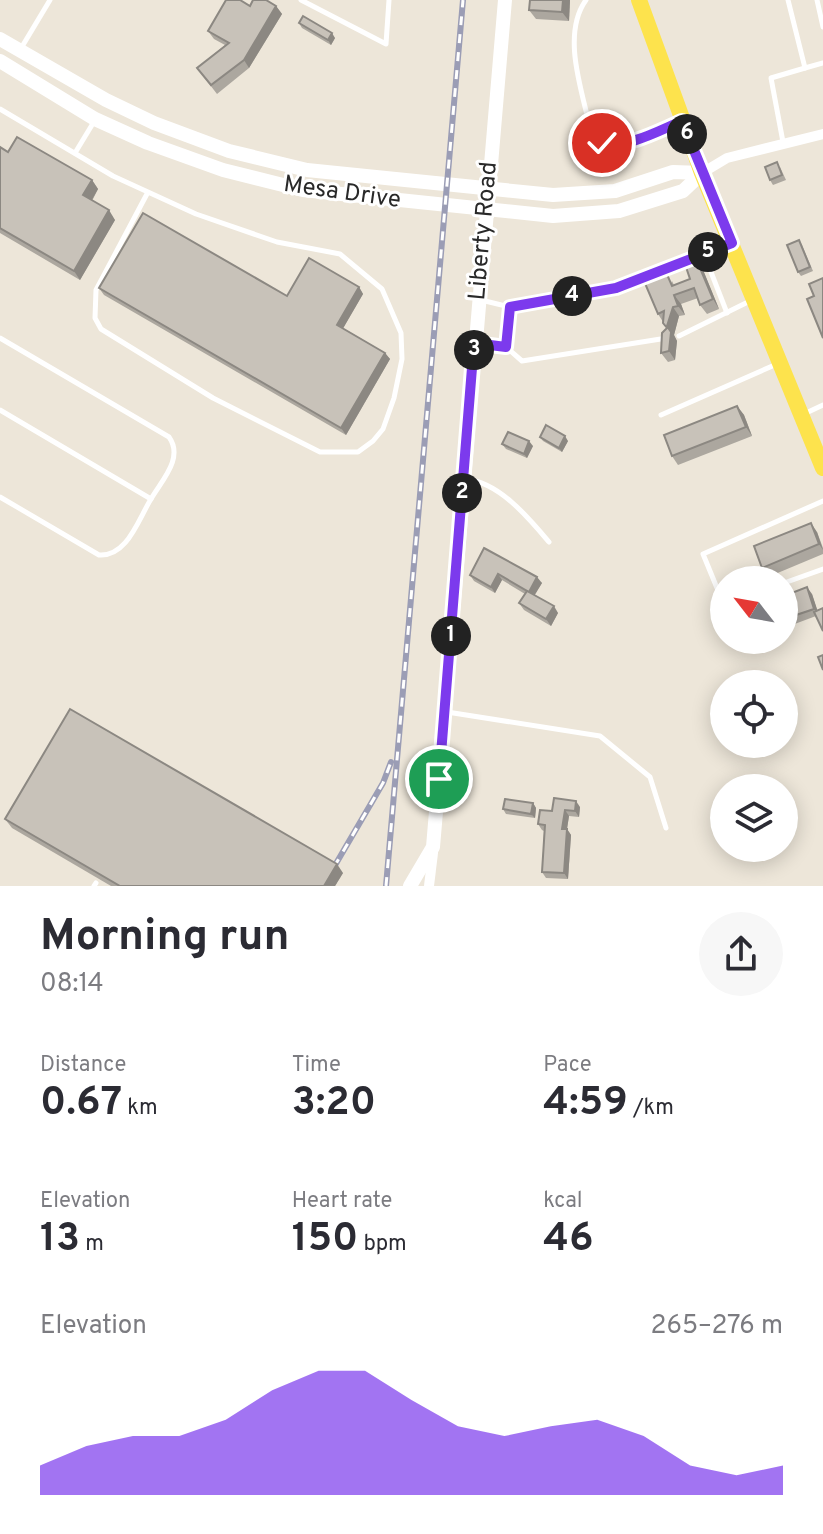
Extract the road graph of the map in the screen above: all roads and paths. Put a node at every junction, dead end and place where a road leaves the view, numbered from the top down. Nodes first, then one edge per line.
1 (50, 0) edge
2 (301, 0) edge
3 (389, 0) edge
4 (505, 0) edge
5 (586, 0) edge
6 (639, 0) edge
7 (788, 0) edge
8 (817, 0) edge
9 (823, 27) edge
10 (0, 39) edge
11 (20, 51) junction
12 (823, 63) edge
13 (6, 64) edge
14 (805, 68) junction
15 (106, 100) junction
16 (0, 109) edge
17 (95, 119) junction
18 (682, 121) junction
19 (823, 134) edge
20 (783, 142) junction
21 (75, 153) junction
22 (702, 173) junction
23 (148, 192) junction
24 (732, 243) junction
25 (704, 254) junction
26 (755, 299) junction
27 (478, 300) junction
28 (510, 307) junction
29 (727, 313) junction
30 (679, 336) dead end
31 (668, 337) edge
32 (0, 338) edge
33 (474, 343) junction
34 (506, 347) junction
35 (780, 363) junction
36 (823, 405) edge
37 (0, 410) edge
38 (661, 415) dead end
39 (801, 415) junction
40 (823, 468) edge
41 (464, 479) junction
42 (0, 497) edge
43 (151, 499) junction
44 (823, 501) edge
45 (549, 542) dead end
46 (823, 569) edge
47 (710, 571) edge
48 (798, 578) edge
49 (446, 712) junction
50 (666, 828) dead end
51 (433, 847) junction
52 (410, 886) edge
53 (429, 886) edge

1 - 11 lane
2 - 3 lane
4 - 27 main road, Liberty Road
5 - 18 lane
6 - 18 main road
7 - 14 lane
8 - 9 lane
10 - 11 main road, Mesa Drive
11 - 13 main road
11 - 15 main road, Mesa Drive
12 - 14 lane
13 - 17 main road, Mesa Drive
14 - 20 lane
15 - 17 main road
15 - 22 main road, Mesa Drive
16 - 21 lane
17 - 21 lane
17 - 22 main road, Mesa Drive
18 - 22 main road
19 - 20 street, Mesa Drive
20 - 22 street, Mesa Drive
21 - 23 lane
22 - 24 main road
23 - 23 lane
24 - 25 lane
24 - 26 main road
25 - 28 lane
25 - 29 lane
26 - 29 lane
26 - 35 main road
27 - 28 lane
27 - 33 main road, Liberty Road
28 - 34 lane
29 - 30 lane
31 - 34 lane
32 - 43 lane
33 - 34 lane
33 - 41 main road, Liberty Road
35 - 38 lane
35 - 39 main road
36 - 39 lane
37 - 43 lane
39 - 40 main road
41 - 45 lane
41 - 49 main road, Liberty Road
42 - 43 lane
44 - 47 lane
46 - 48 lane
49 - 50 lane
49 - 51 main road, Liberty Road
51 - 52 main road, Liberty Road
51 - 53 street

